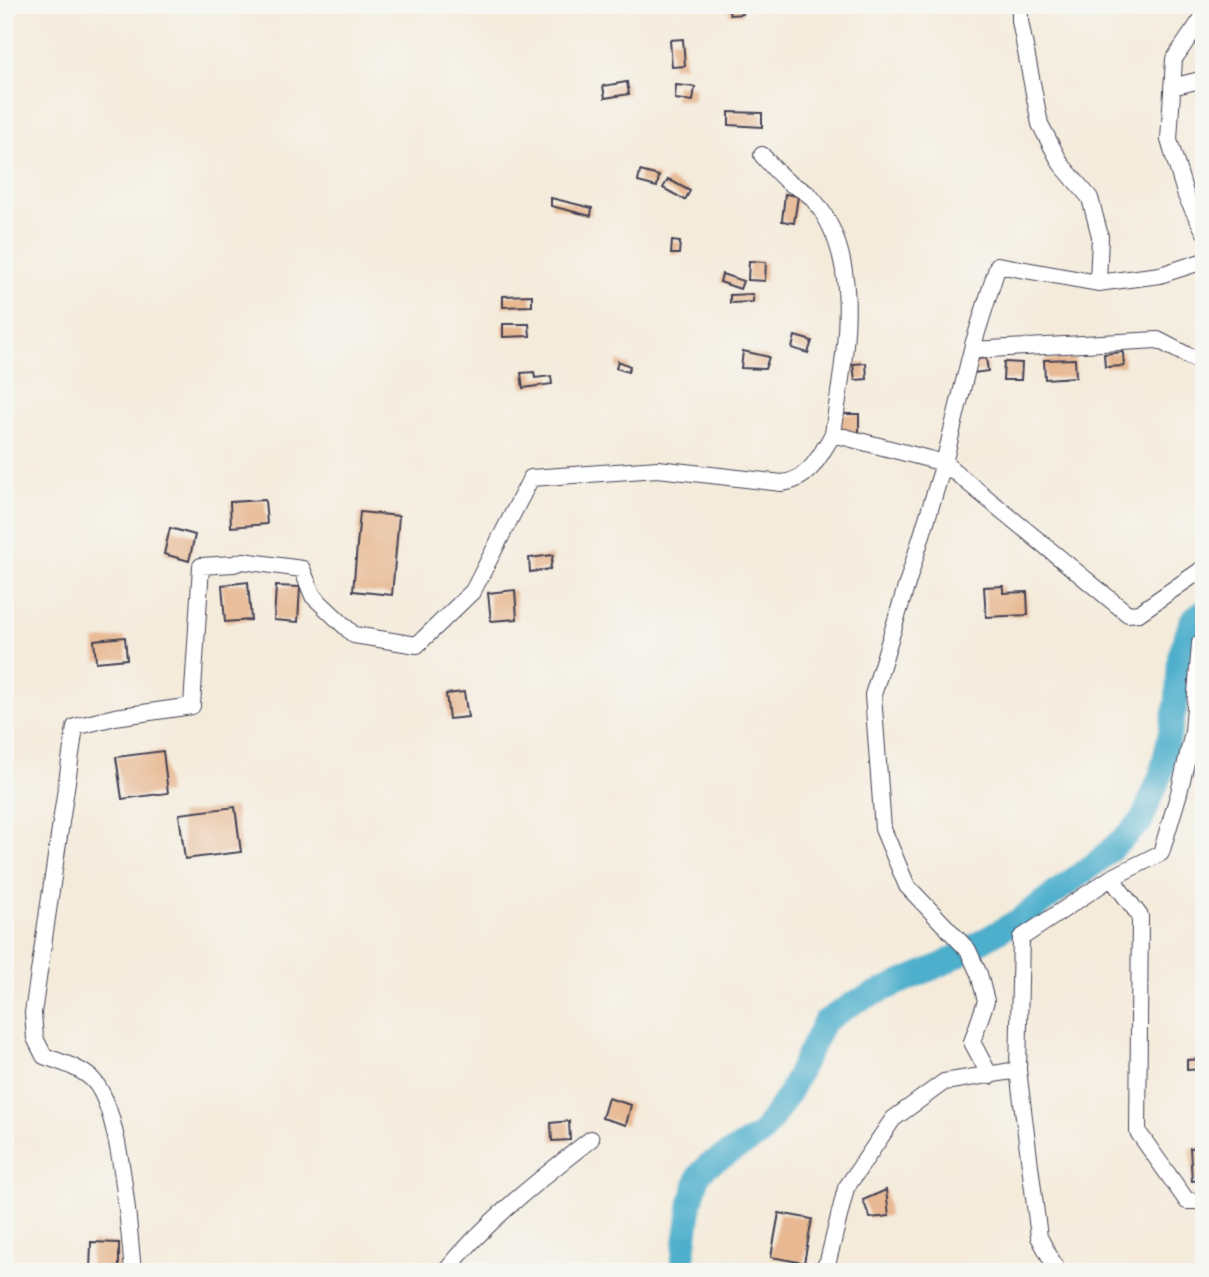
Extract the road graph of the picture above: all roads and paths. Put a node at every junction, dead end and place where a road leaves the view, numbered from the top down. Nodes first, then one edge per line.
1 (1020, 5) edge
2 (1204, 11) edge
3 (1204, 79) edge
4 (1172, 87) junction
5 (762, 155) dead end
6 (1204, 231) edge
7 (1204, 261) edge
8 (1098, 283) junction
9 (972, 350) junction
10 (1204, 363) edge
11 (833, 434) junction
12 (944, 463) junction
13 (1204, 568) edge
14 (1204, 640) edge
15 (1111, 878) junction
16 (1018, 1070) junction
17 (990, 1076) junction
18 (591, 1139) dead end
19 (1204, 1201) edge
20 (133, 1272) edge
21 (445, 1272) edge
22 (821, 1272) edge
23 (1058, 1272) edge

1 - 8 street
2 - 4 street
3 - 4 street
4 - 6 street
5 - 11 street
7 - 8 street
8 - 9 street
9 - 10 street
9 - 12 street
11 - 12 street
11 - 20 street
12 - 13 street
12 - 17 street
14 - 15 street
15 - 16 street
15 - 19 street
16 - 17 street
16 - 23 street
17 - 22 street
18 - 21 street

